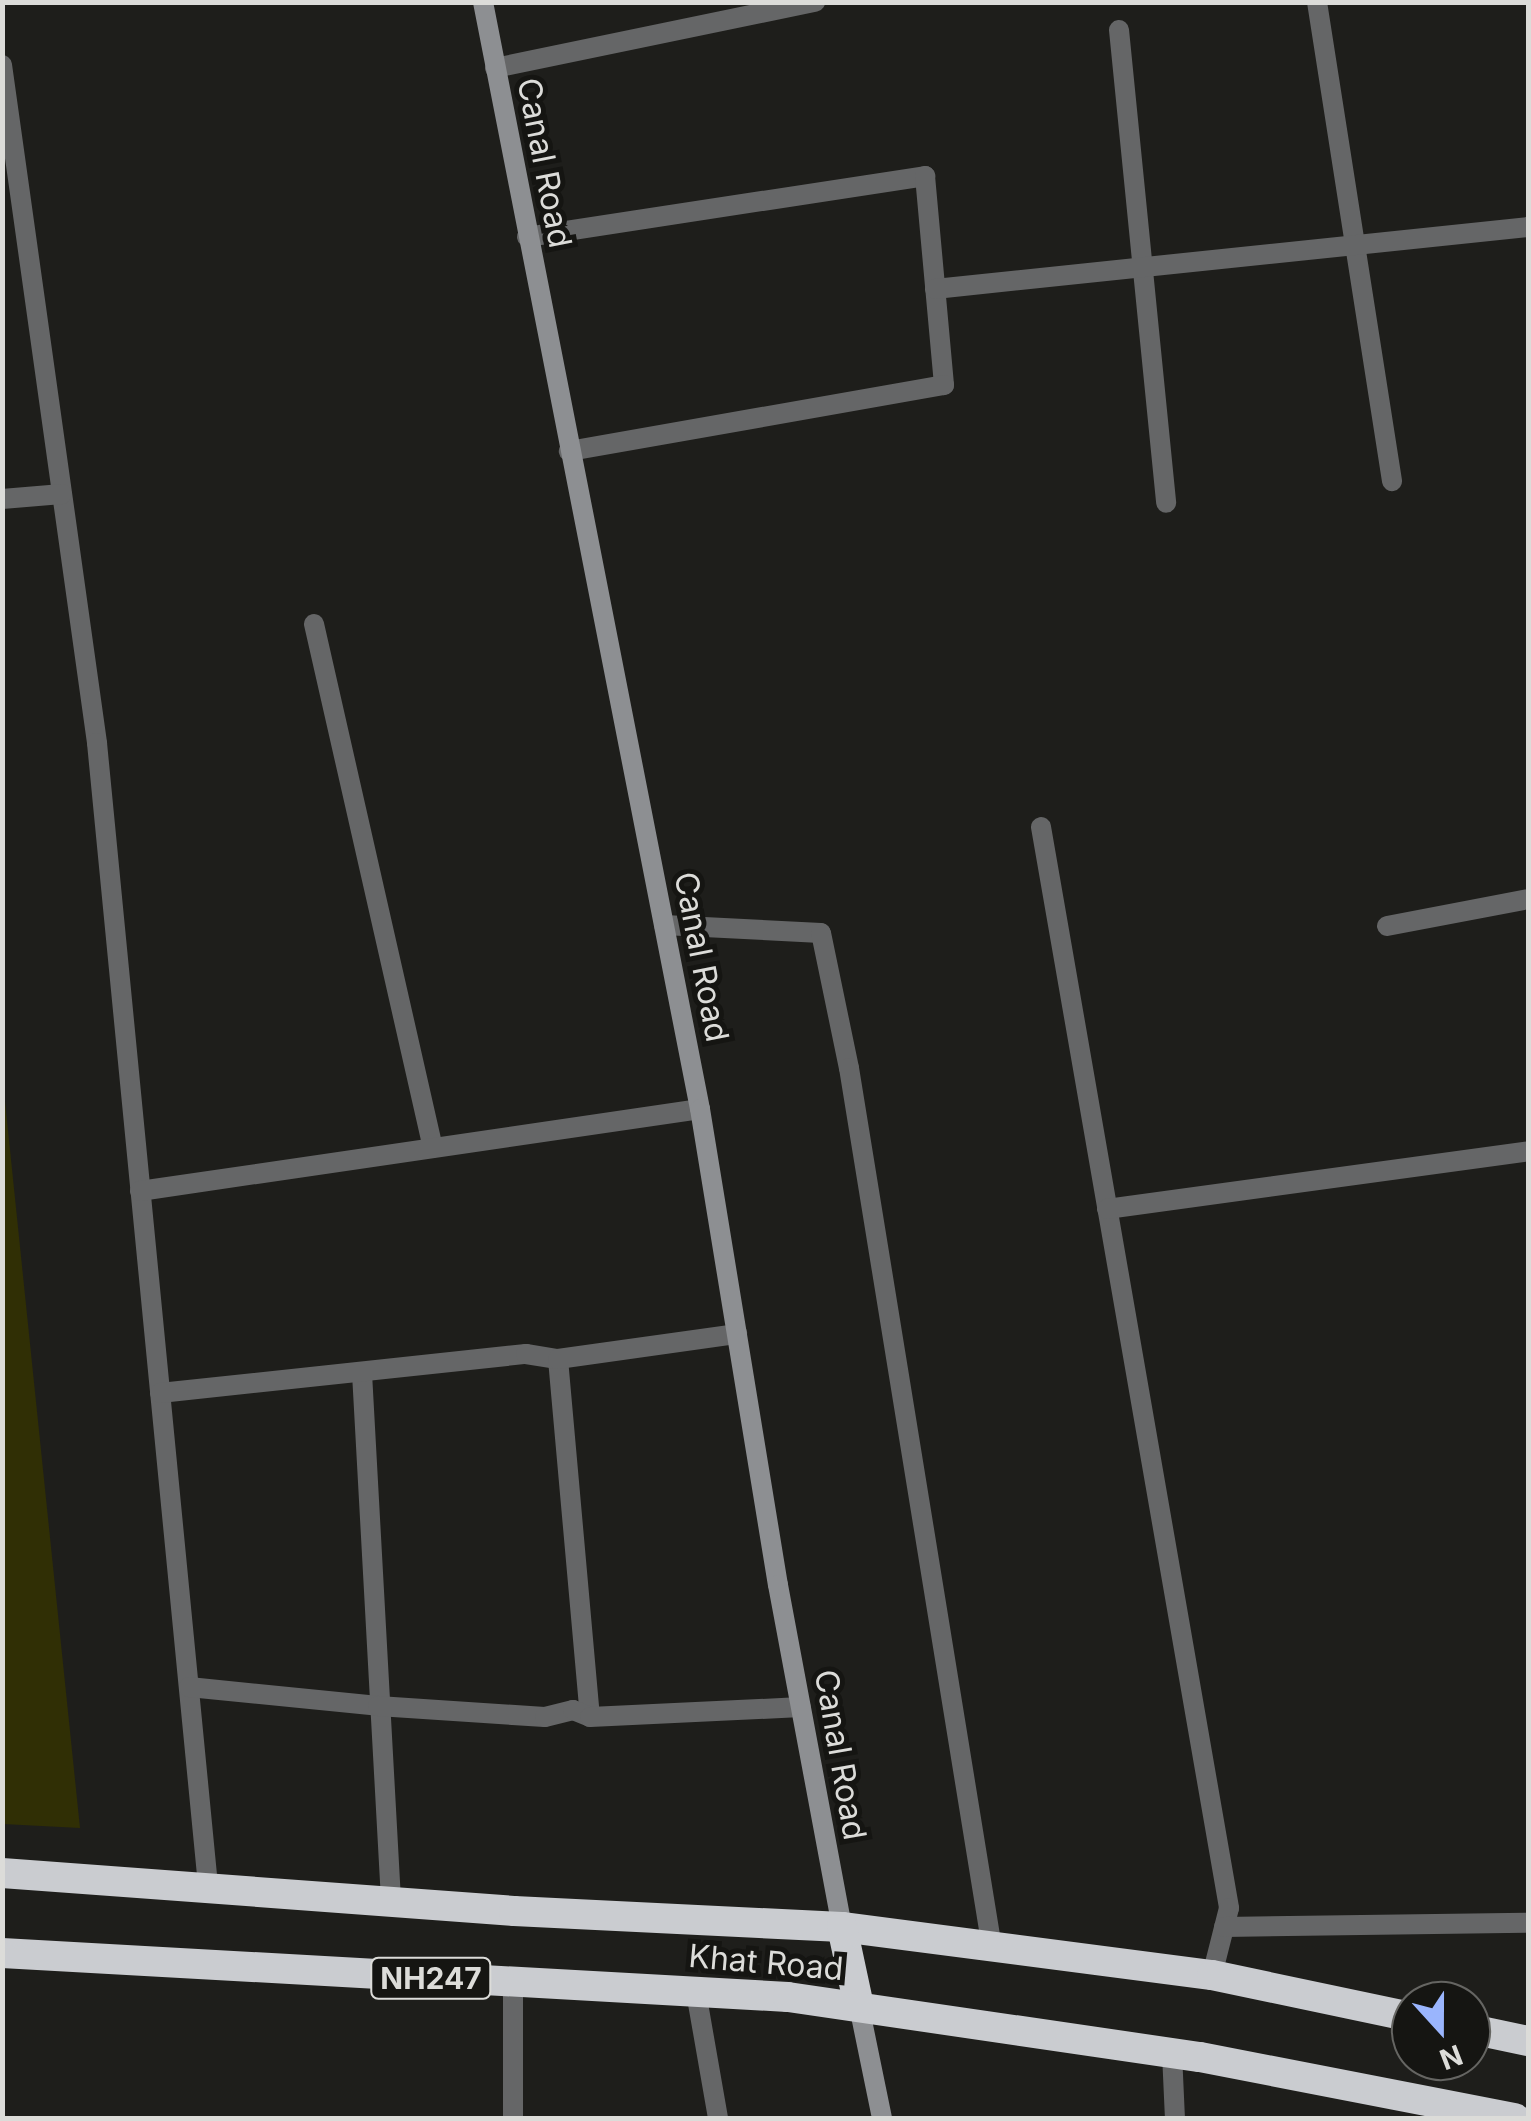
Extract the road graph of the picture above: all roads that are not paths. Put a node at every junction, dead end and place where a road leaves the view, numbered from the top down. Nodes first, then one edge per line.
1 (483, 2) edge
2 (814, 2) edge
3 (1317, 2) edge
4 (1119, 30) dead end
5 (2, 65) edge
6 (495, 68) junction
7 (1528, 227) edge
8 (527, 238) junction
9 (1353, 245) junction
10 (1144, 267) junction
11 (935, 289) junction
12 (569, 451) junction
13 (1392, 481) dead end
14 (62, 494) junction
15 (2, 500) edge
16 (1166, 503) dead end
17 (314, 624) dead end
18 (1041, 827) dead end
19 (1528, 899) edge
20 (664, 926) junction
21 (1387, 926) dead end
22 (700, 1108) junction
23 (433, 1148) junction
24 (1528, 1150) edge
25 (140, 1191) junction
26 (1108, 1209) junction
27 (737, 1334) junction
28 (558, 1359) junction
29 (362, 1373) junction
30 (160, 1393) junction
31 (189, 1687) junction
32 (378, 1706) junction
33 (801, 1707) junction
34 (590, 1717) junction
35 (2, 1873) edge
36 (208, 1885) junction
37 (391, 1900) junction
38 (1528, 1923) edge
39 (842, 1927) junction
40 (1224, 1927) junction
41 (994, 1948) junction
42 (2, 1953) edge
43 (1212, 1975) junction
44 (512, 1982) junction
45 (696, 1992) junction
46 (858, 2006) junction
47 (1391, 2012) edge
48 (1491, 2033) edge
49 (1528, 2041) edge
50 (1172, 2053) junction
51 (1500, 2117) edge
52 (512, 2118) edge
53 (718, 2118) edge
54 (882, 2118) edge
55 (1175, 2118) edge

1 - 6 street, Canal Road
2 - 6 street
3 - 9 street
4 - 10 street
5 - 14 street
6 - 8 street, Canal Road
7 - 9 street
8 - 11 street
8 - 12 street, Canal Road
9 - 10 street
9 - 13 street
10 - 11 street
10 - 16 street
11 - 12 street
12 - 20 street, Canal Road
14 - 15 street
14 - 25 street
17 - 23 street
18 - 26 street
19 - 21 street
20 - 22 street, Canal Road
20 - 41 street
22 - 23 street
22 - 27 street, Canal Road
23 - 25 street
24 - 26 street
25 - 30 street
26 - 40 street
27 - 28 street
27 - 33 street, Canal Road
28 - 29 street
28 - 34 street
29 - 30 street
29 - 32 street
30 - 31 street
31 - 32 street
31 - 36 street
32 - 34 street
32 - 37 street
33 - 34 street
33 - 39 street, Canal Road
35 - 36 highway, Khat Road / NH247
36 - 37 highway, Khat Road / NH247
37 - 39 highway, Khat Road / NH247
38 - 40 street
39 - 41 highway, Khat Road / NH247
39 - 46 highway
40 - 43 street
41 - 43 highway, Khat Road / NH247
42 - 44 highway, Khat Road / NH247
43 - 47 highway, Khat Road / NH247
44 - 45 highway, Khat Road / NH247
44 - 52 street
45 - 46 highway, Khat Road / NH247
45 - 53 street
46 - 50 highway, Khat Road / NH247
46 - 54 street
48 - 49 highway
50 - 51 highway, Khat Road / NH247
50 - 55 street

